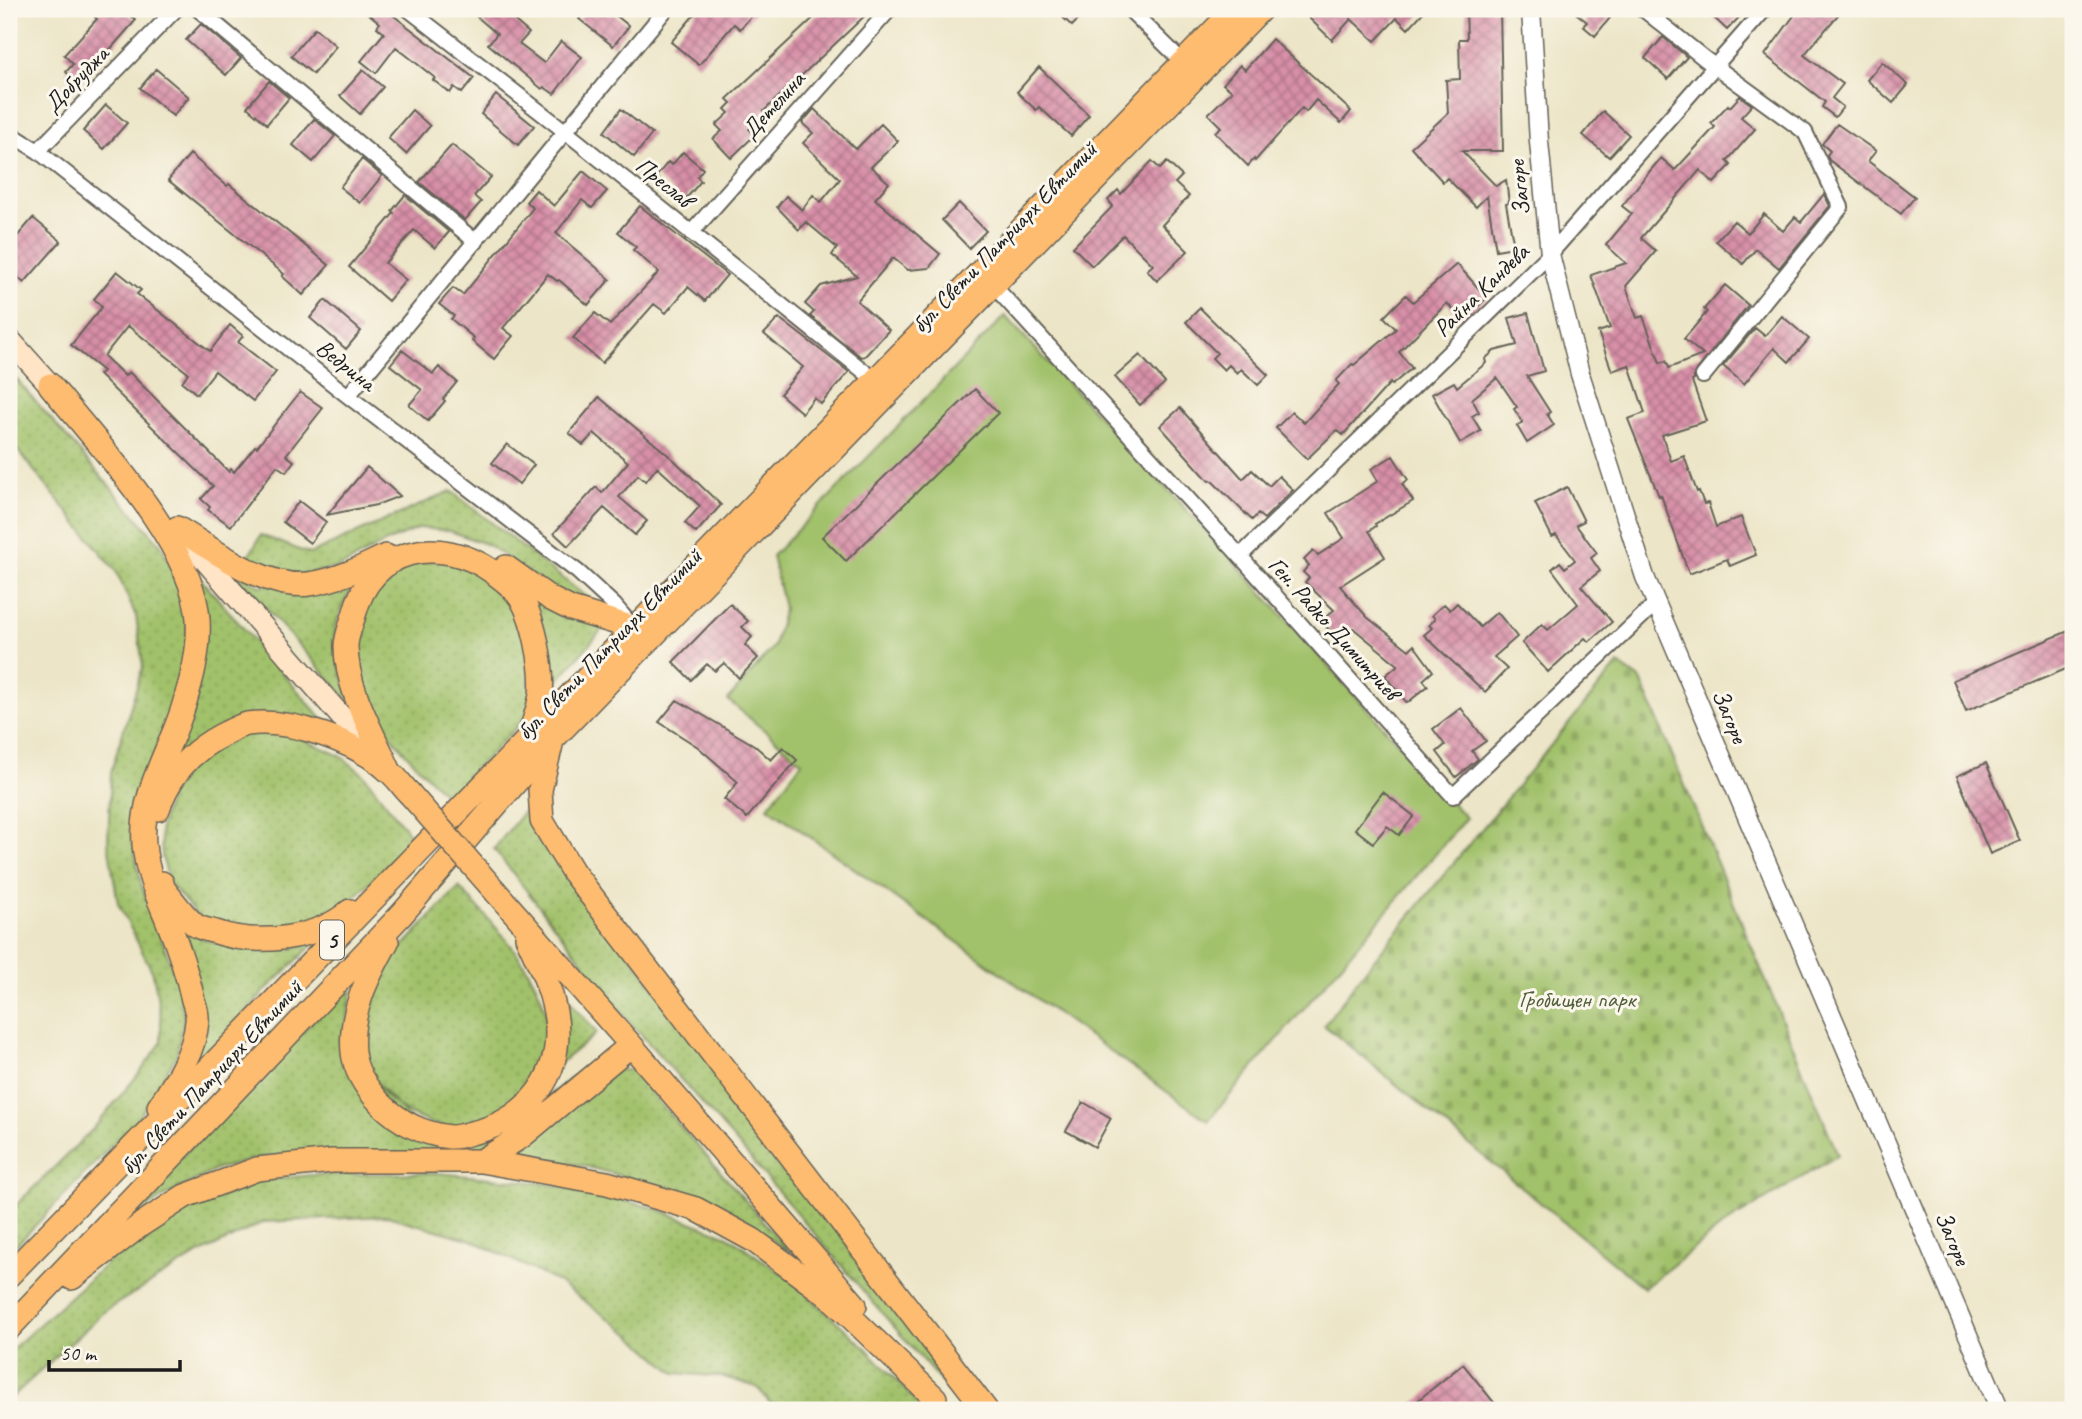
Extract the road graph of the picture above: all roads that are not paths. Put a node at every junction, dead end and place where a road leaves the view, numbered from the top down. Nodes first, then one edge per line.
1 (176, 9) edge
2 (198, 9) edge
3 (408, 9) edge
4 (666, 9) edge
5 (890, 9) edge
6 (1129, 9) edge
7 (1235, 9) edge
8 (1261, 9) edge
9 (1531, 9) edge
10 (1643, 9) edge
11 (1765, 9) edge
12 (1184, 63) junction
13 (1715, 67) junction
14 (566, 132) junction
15 (9, 133) edge
16 (38, 151) junction
17 (691, 233) junction
18 (475, 242) junction
19 (1550, 254) junction
20 (993, 285) junction
21 (9, 339) edge
22 (1703, 376) dead end
23 (50, 384) junction
24 (882, 386) junction
25 (348, 396) junction
26 (177, 527) junction
27 (1240, 556) junction
28 (1656, 604) junction
29 (641, 635) junction
30 (541, 738) junction
31 (390, 772) junction
32 (408, 862) junction
33 (512, 910) junction
34 (402, 914) junction
35 (631, 1045) junction
36 (134, 1145) junction
37 (481, 1161) junction
38 (9, 1275) edge
39 (12, 1325) edge
40 (941, 1404) edge
41 (986, 1410) edge
42 (2000, 1410) edge

1 - 16 street, Добруджа
2 - 18 street
3 - 14 street, Преслав
4 - 14 street
5 - 17 street, Детелина
6 - 12 street
7 - 12 main road, бул. Свети Патриарх Евтимий
8 - 20 main road, бул. Свети Патриарх Евтимий
9 - 19 street, Загоре
10 - 13 street
11 - 13 street, Райна Кандева
12 - 24 main road, бул. Свети Патриарх Евтимий
13 - 19 street, Райна Кандева
13 - 22 street
14 - 17 street, Преслав
14 - 18 street
15 - 16 street, Ведрина
16 - 25 street, Ведрина
17 - 24 street, Преслав
18 - 25 street
19 - 27 street, Райна Кандева
19 - 28 street, Загоре
20 - 24 main road, бул. Свети Патриарх Евтимий
20 - 27 street, Ген. Радко Димитриев
21 - 23 main road
23 - 26 main road
23 - 36 main road
24 - 29 main road, бул. Свети Патриарх Евтимий
25 - 29 street, Ведрина
26 - 29 main road
26 - 31 main road
27 - 28 street, Ген. Радко Димитриев
28 - 42 street, Загоре
29 - 30 main road, бул. Свети Патриарх Евтимий
30 - 31 main road, 5
30 - 32 main road, бул. Свети Патриарх Евтимий / 5
30 - 34 main road, бул. Свети Патриарх Евтимий
30 - 41 main road
31 - 32 main road
31 - 33 main road, 5, bridge
32 - 36 main road, бул. Свети Патриарх Евтимий / 5
33 - 34 main road
33 - 35 main road, 5
34 - 39 main road, бул. Свети Патриарх Евтимий
35 - 37 main road
35 - 40 main road, 5
36 - 38 main road, бул. Свети Патриарх Евтимий / 5
37 - 39 main road, 5
37 - 40 main road, 5

